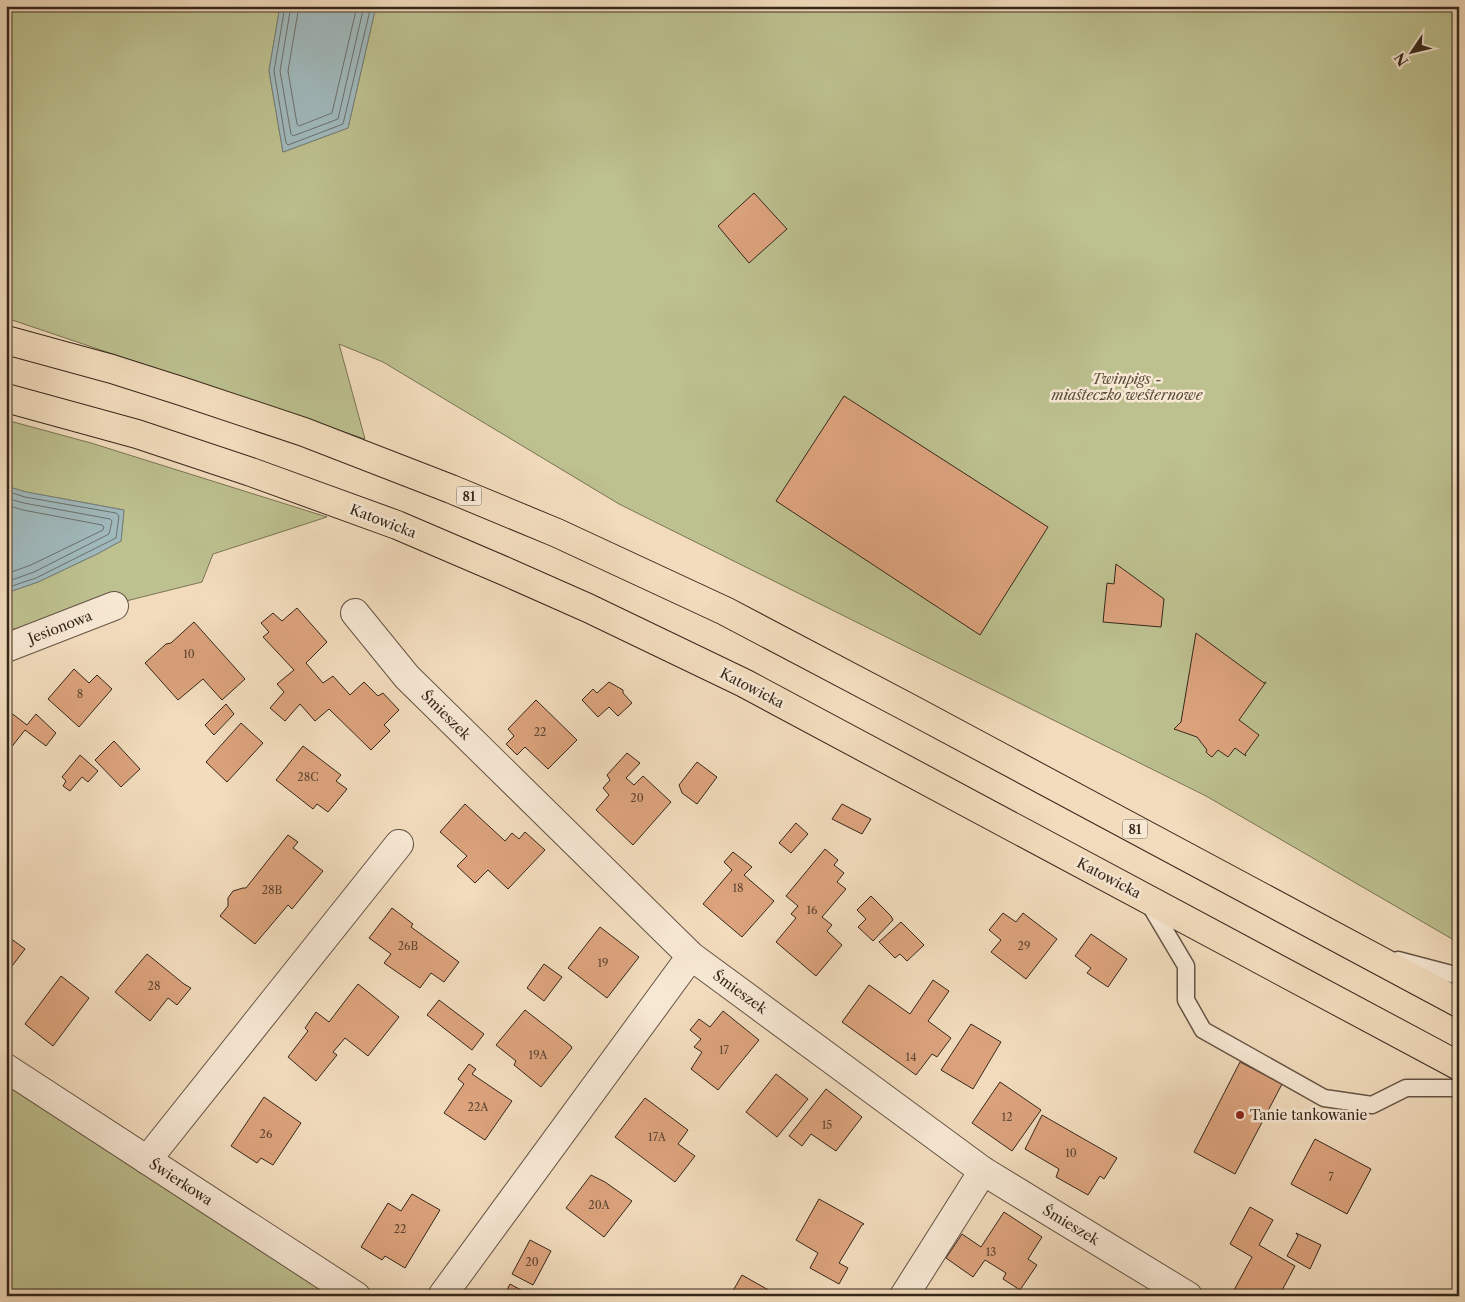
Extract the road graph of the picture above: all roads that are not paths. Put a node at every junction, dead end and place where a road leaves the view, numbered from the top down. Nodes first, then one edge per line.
1 (6, 340) edge
2 (6, 398) edge
3 (114, 606) dead end
4 (355, 613) dead end
5 (6, 648) edge
6 (400, 844) dead end
7 (1146, 898) junction
8 (1361, 951) junction
9 (691, 956) junction
10 (1459, 976) edge
11 (1459, 1003) edge
12 (1459, 1066) edge
13 (6, 1068) edge
14 (1459, 1088) edge
15 (147, 1160) junction
16 (983, 1171) junction
17 (356, 1296) edge
18 (442, 1296) edge
19 (904, 1296) edge
20 (1188, 1296) edge

1 - 8 main road, 81
2 - 7 main road, Katowicka
3 - 5 street, Jesionowa
4 - 9 street, Śmieszek
6 - 15 street
7 - 12 main road, Katowicka
7 - 14 lane
8 - 10 lane
8 - 11 main road, 81
9 - 16 street, Śmieszek
9 - 18 street
13 - 15 street, Świerkowa
15 - 17 street, Świerkowa
16 - 19 street
16 - 20 street, Śmieszek

